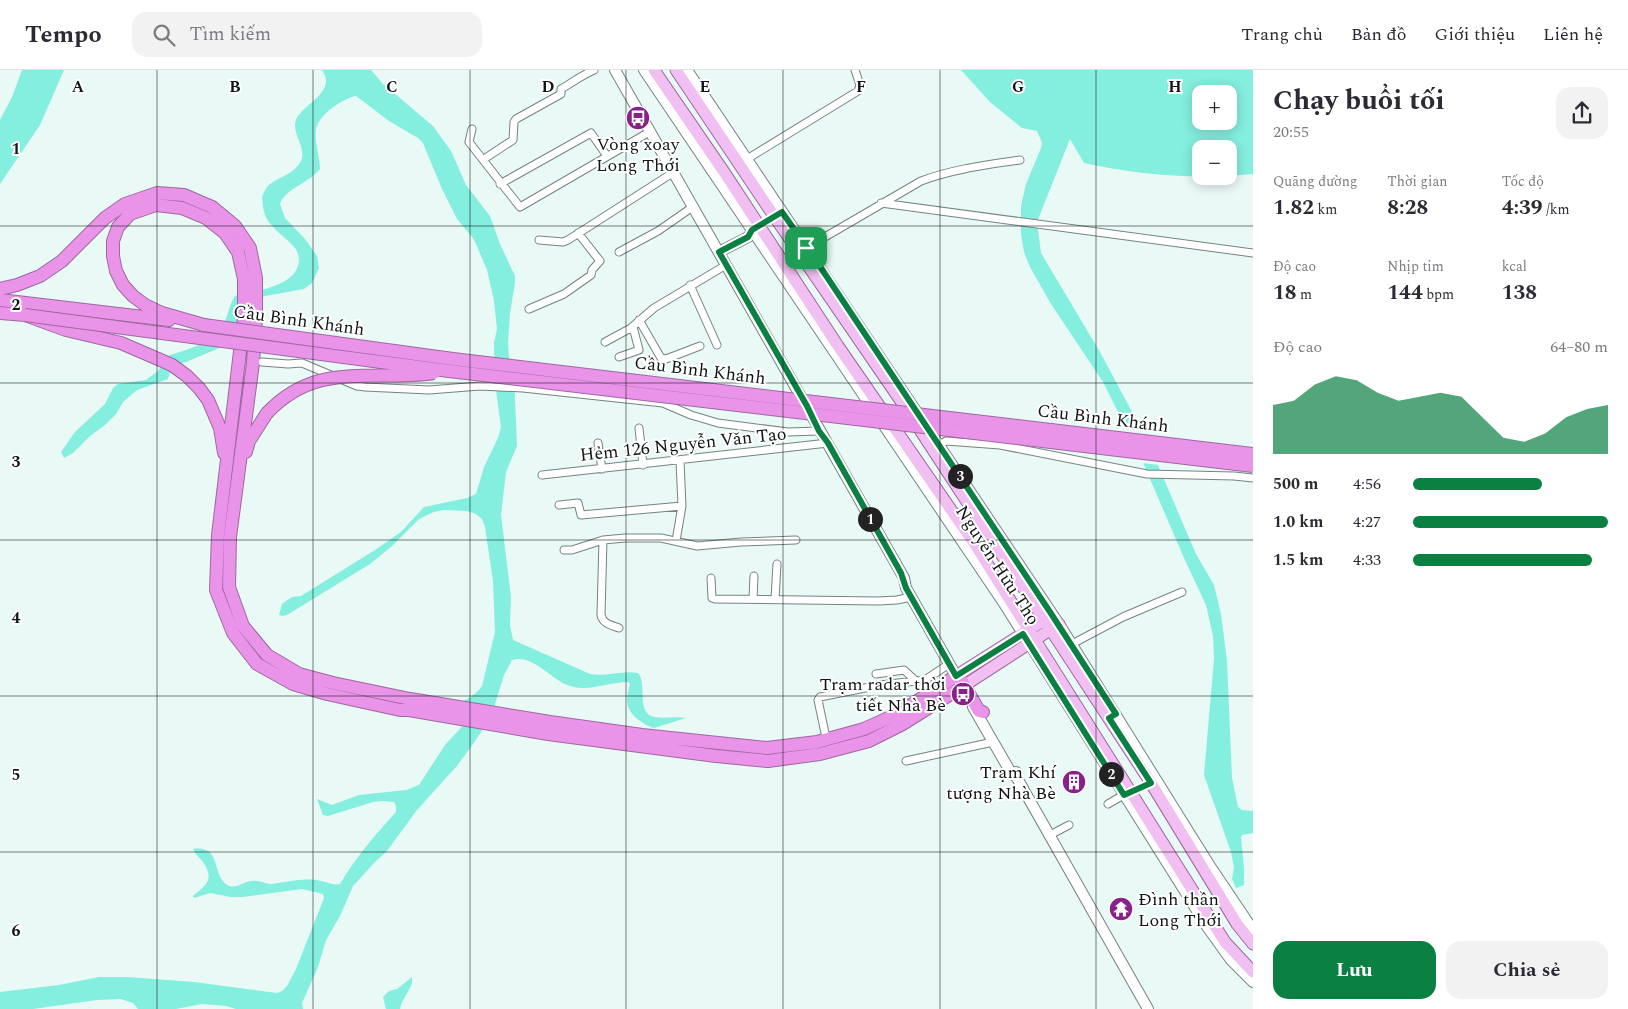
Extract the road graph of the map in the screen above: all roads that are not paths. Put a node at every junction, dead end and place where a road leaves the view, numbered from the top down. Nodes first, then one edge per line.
1 (594, 70) edge
2 (615, 70) edge
3 (644, 70) edge
4 (654, 70) edge
5 (676, 70) edge
6 (687, 70) edge
7 (854, 70) edge
8 (472, 129) dead end
9 (650, 131) junction
10 (607, 156) junction
11 (488, 157) dead end
12 (747, 159) junction
13 (1020, 160) dead end
14 (674, 172) junction
15 (500, 184) junction
16 (881, 203) junction
17 (694, 206) junction
18 (778, 214) junction
19 (755, 228) junction
20 (578, 233) junction
21 (539, 240) dead end
22 (806, 248) junction
23 (718, 250) junction
24 (619, 252) dead end
25 (1253, 253) edge
26 (726, 265) junction
27 (690, 285) junction
28 (0, 288) edge
29 (0, 300) edge
30 (529, 310) dead end
31 (0, 312) edge
32 (25, 315) junction
33 (640, 320) junction
34 (204, 325) junction
35 (633, 327) junction
36 (605, 342) dead end
37 (717, 344) dead end
38 (700, 346) dead end
39 (619, 357) dead end
40 (262, 362) dead end
41 (449, 371) junction
42 (639, 428) dead end
43 (819, 431) junction
44 (598, 443) dead end
45 (828, 443) junction
46 (939, 445) junction
47 (1253, 454) edge
48 (680, 461) junction
49 (643, 465) junction
50 (1253, 466) edge
51 (602, 469) junction
52 (542, 475) dead end
53 (1253, 478) edge
54 (237, 481) junction
55 (224, 491) junction
56 (559, 505) dead end
57 (682, 506) junction
58 (603, 540) junction
59 (796, 540) dead end
60 (676, 541) junction
61 (564, 550) dead end
62 (777, 564) dead end
63 (754, 576) dead end
64 (711, 578) dead end
65 (904, 578) junction
66 (1182, 592) dead end
67 (911, 597) junction
68 (753, 599) junction
69 (775, 599) junction
70 (1052, 622) junction
71 (619, 628) dead end
72 (1029, 637) junction
73 (1072, 644) junction
74 (949, 664) junction
75 (876, 674) dead end
76 (916, 680) junction
77 (962, 681) junction
78 (410, 705) junction
79 (983, 712) joint
80 (1112, 716) junction
81 (824, 733) dead end
82 (994, 742) junction
83 (906, 761) dead end
84 (1017, 778) junction
85 (1151, 783) junction
86 (1127, 793) junction
87 (1108, 804) dead end
88 (1146, 824) junction
89 (1069, 826) dead end
90 (1050, 835) junction
91 (1205, 865) junction
92 (1253, 930) edge
93 (1253, 944) edge
94 (1253, 972) edge
95 (1253, 982) edge
96 (1148, 1009) edge

1 - 11 street
2 - 9 main road
3 - 19 main road, Nguyễn Hữu Thọ
4 - 19 main road, Nguyễn Hữu Thọ
5 - 18 main road
6 - 12 main road
7 - 12 street
8 - 15 street
9 - 10 street
9 - 14 main road
10 - 15 street
10 - 15 street
12 - 18 main road
13 - 16 street
14 - 17 main road
14 - 20 street
16 - 22 street
16 - 25 street
17 - 23 main road
17 - 24 street
18 - 19 main road
18 - 22 main road, Nguyễn Hữu Thọ
18 - 70 main road, Nguyễn Hữu Thọ
19 - 23 main road
19 - 72 main road, Nguyễn Hữu Thọ
20 - 21 street
20 - 30 street
22 - 46 main road, Nguyễn Hữu Thọ
23 - 26 main road
26 - 27 street
26 - 43 main road
27 - 33 street
27 - 37 street
28 - 54 highway
29 - 34 highway
31 - 32 highway
32 - 41 highway, bridge
32 - 55 highway, bridge
33 - 35 street
33 - 38 street
34 - 47 highway, Cầu Bình Khánh, bridge
34 - 55 highway
35 - 36 street
35 - 39 street
40 - 43 street
41 - 50 highway, Cầu Bình Khánh, bridge
41 - 54 highway, bridge
42 - 49 street
43 - 45 main road
44 - 51 street
45 - 48 street, Hẻm 126 Nguyễn Văn Tạo
45 - 65 main road
46 - 53 street
46 - 70 main road, Nguyễn Hữu Thọ
48 - 49 street, Hẻm 126 Nguyễn Văn Tạo
48 - 57 street
49 - 51 street, Hẻm 126 Nguyễn Văn Tạo
51 - 52 street, Hẻm 126 Nguyễn Văn Tạo
54 - 78 highway
55 - 78 highway
56 - 57 street
57 - 60 street
58 - 60 street
58 - 61 street
58 - 71 street
59 - 60 street
62 - 69 street
63 - 68 street
64 - 68 street
65 - 67 main road
65 - 77 main road
66 - 73 street
67 - 69 street
67 - 74 main road
68 - 69 street
70 - 72 main road
70 - 73 main road, Nguyễn Hữu Thọ
70 - 80 main road, Nguyễn Hữu Thọ
72 - 77 main road
72 - 86 main road, Nguyễn Hữu Thọ
73 - 80 main road, Nguyễn Hữu Thọ
74 - 76 street
74 - 77 main road
75 - 76 street
76 - 81 street
77 - 78 highway
77 - 79 highway
77 - 82 main road
79 - 84 main road
80 - 85 main road, Nguyễn Hữu Thọ
80 - 91 main road, Nguyễn Hữu Thọ
82 - 83 street
82 - 84 main road
84 - 90 main road
85 - 86 main road
85 - 91 main road, Nguyễn Hữu Thọ
86 - 87 street
86 - 88 main road, Nguyễn Hữu Thọ
88 - 94 main road, Nguyễn Hữu Thọ
88 - 95 main road, Nguyễn Hữu Thọ
89 - 90 street
90 - 96 main road
91 - 92 main road, Nguyễn Hữu Thọ
91 - 93 main road, Nguyễn Hữu Thọ

